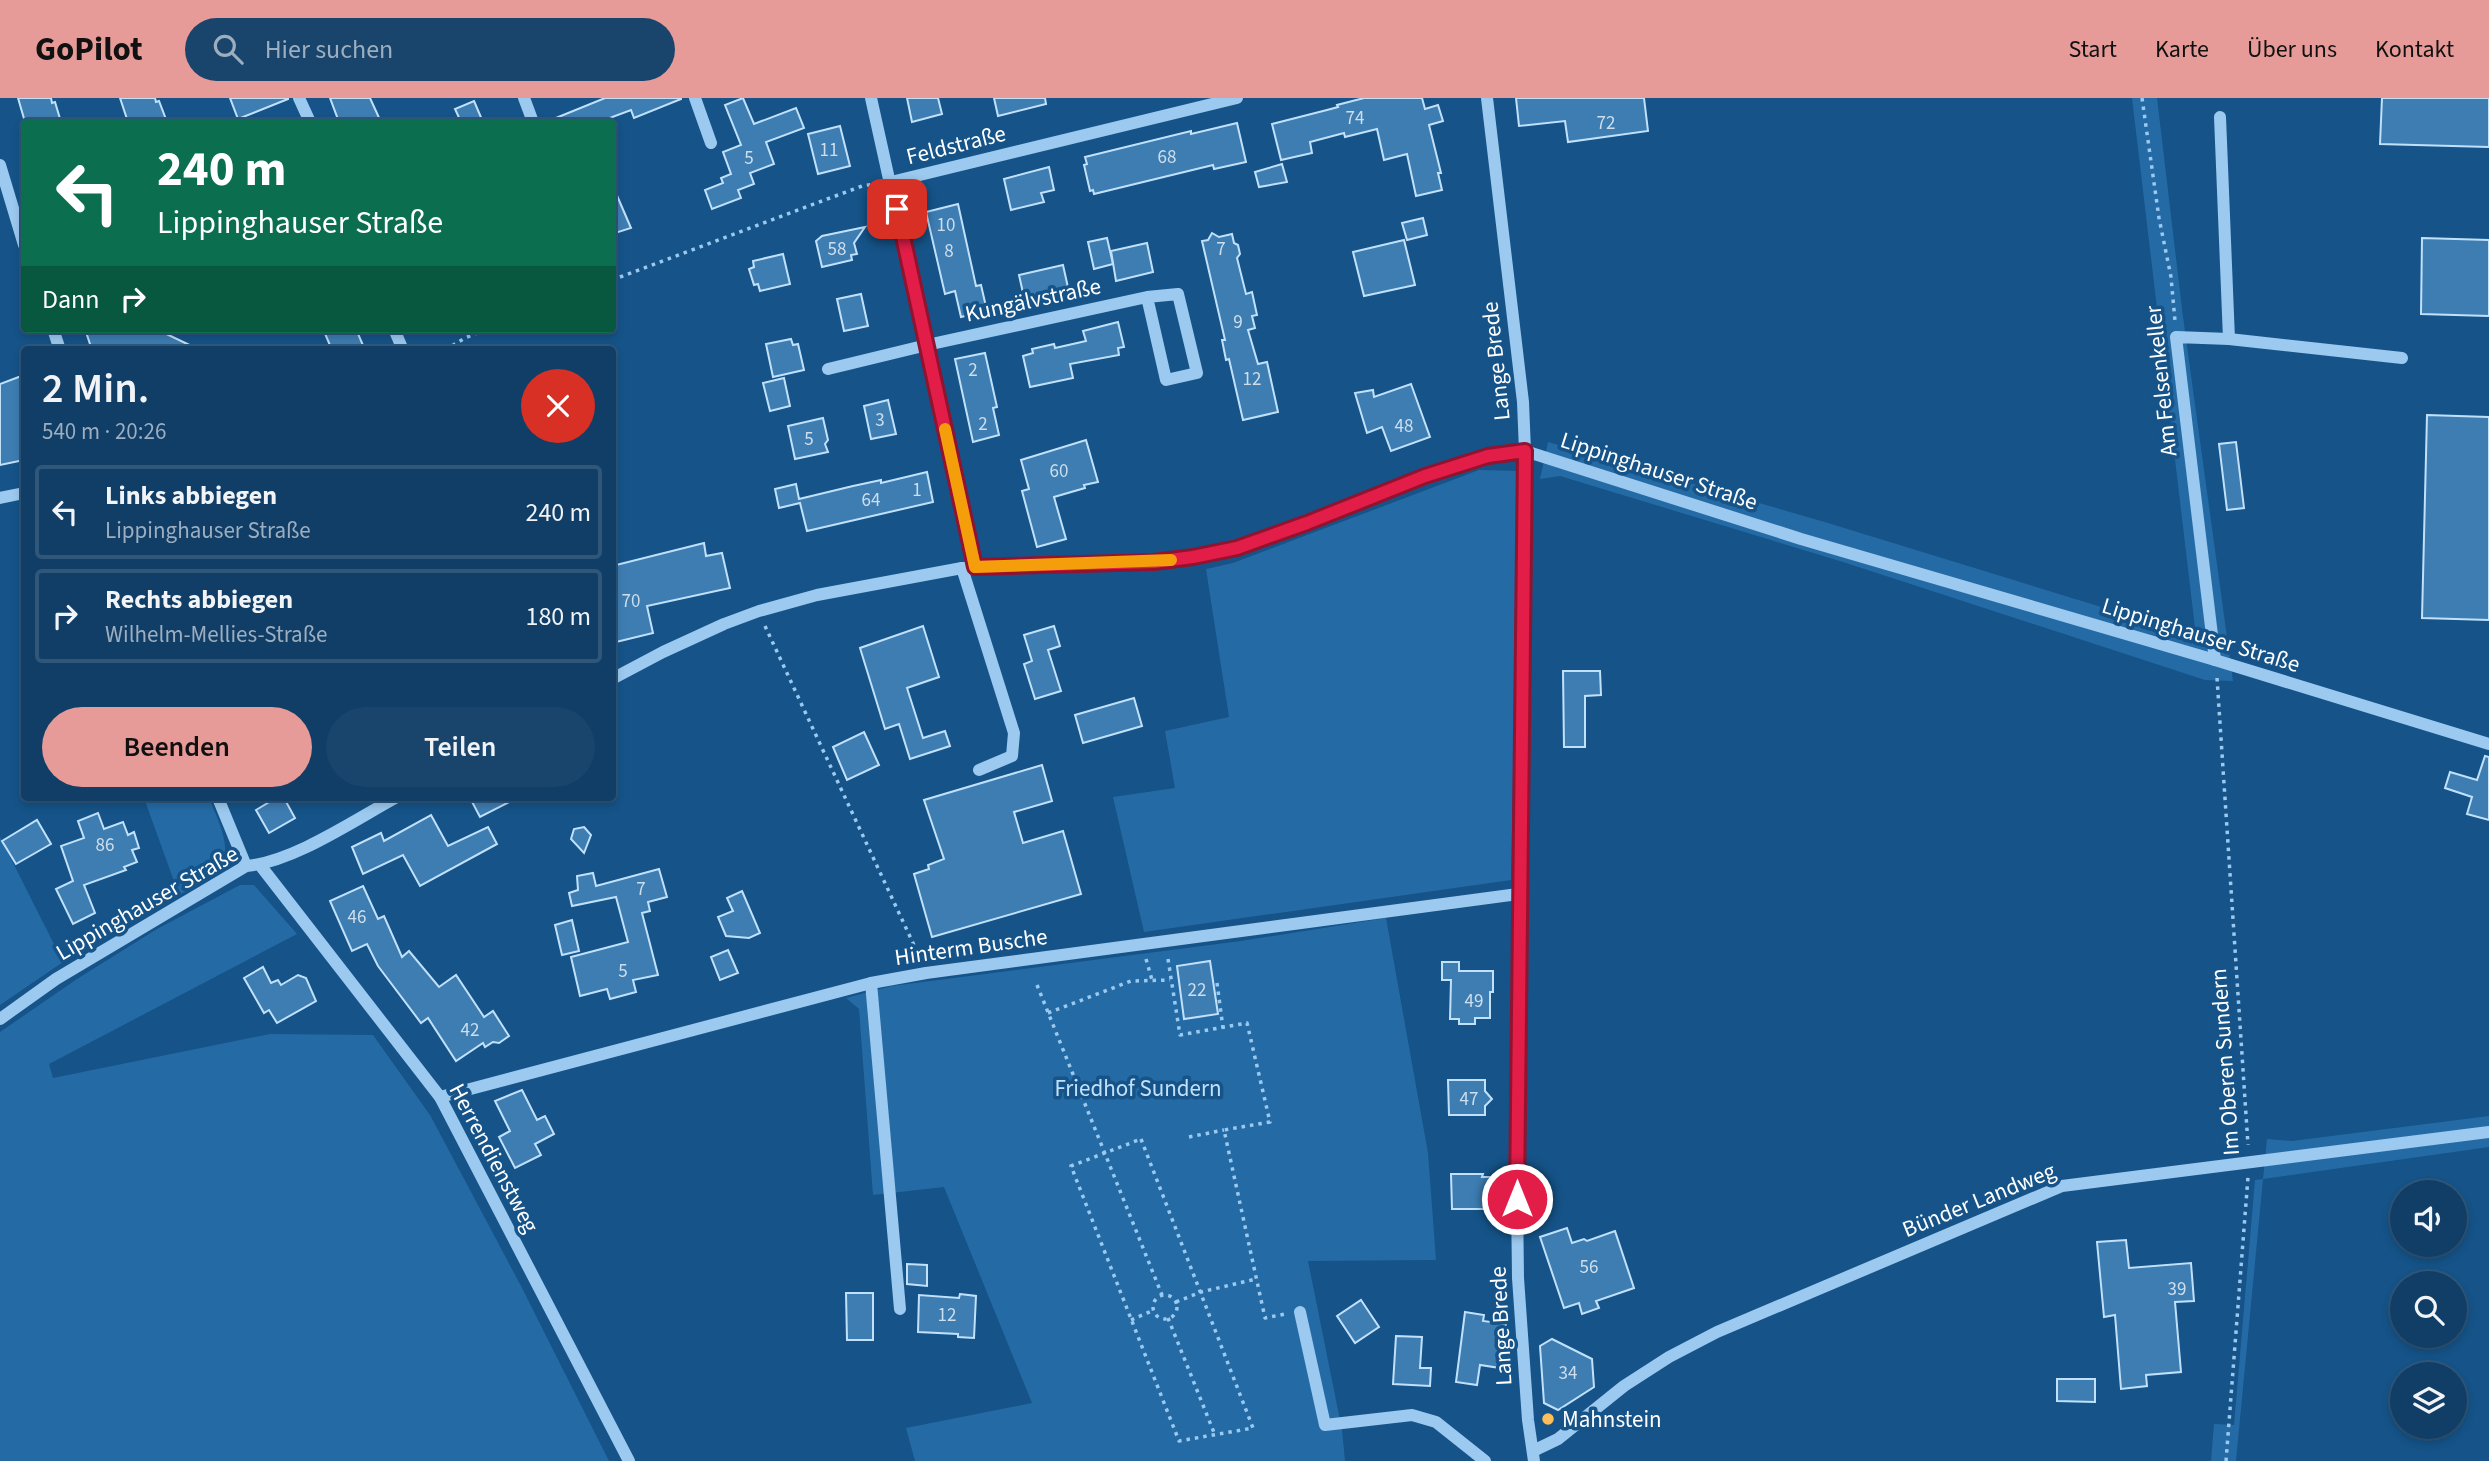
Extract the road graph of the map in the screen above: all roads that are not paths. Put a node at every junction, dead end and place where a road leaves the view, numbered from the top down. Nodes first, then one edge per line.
1 (299, 98) edge
2 (524, 98) edge
3 (695, 98) edge
4 (871, 98) edge
5 (1237, 98) edge
6 (1487, 98) edge
7 (2220, 117) dead end
8 (309, 119) edge
9 (532, 119) edge
10 (712, 143) dead end
11 (0, 165) edge
12 (891, 182) junction
13 (21, 226) edge
14 (1147, 297) junction
15 (2229, 339) junction
16 (927, 345) junction
17 (2402, 358) dead end
18 (828, 369) dead end
19 (1525, 451) junction
20 (21, 494) edge
21 (0, 498) edge
22 (975, 567) junction
23 (961, 568) junction
24 (2215, 660) junction
25 (616, 677) edge
26 (2489, 744) edge
27 (979, 770) dead end
28 (220, 801) edge
29 (389, 801) edge
30 (253, 865) junction
31 (1518, 894) junction
32 (871, 983) junction
33 (0, 1018) edge
34 (440, 1097) junction
35 (2489, 1132) edge
36 (900, 1309) dead end
37 (1300, 1312) road end
38 (1533, 1456) edge
39 (629, 1461) edge
40 (1485, 1461) edge

1 - 8 street
2 - 9 street
3 - 10 street
4 - 12 street
5 - 12 street, Feldstraße
6 - 19 street, Lange Brede
7 - 15 street
11 - 13 street
12 - 16 street
14 - 14 street, Kungälvstraße
14 - 16 street, Kungälvstraße
15 - 17 street
15 - 24 street, Am Felsenkeller
16 - 18 street, Kungälvstraße
16 - 22 street
19 - 22 street, Lippinghauser Straße
19 - 24 street, Lippinghauser Straße
19 - 31 street, Lange Brede
20 - 21 street
22 - 23 street, Lippinghauser Straße
23 - 25 street, Lippinghauser Straße
23 - 27 street
24 - 26 street, Lippinghauser Straße
28 - 30 street, Herrendienstweg
29 - 30 street, Lippinghauser Straße
30 - 33 street, Lippinghauser Straße
30 - 34 street, Herrendienstweg
31 - 32 street, Hinterm Busche
31 - 38 street, Lange Brede
32 - 34 street, Hinterm Busche
32 - 36 street
34 - 39 street, Herrendienstweg
35 - 38 street, Bünder Landweg
37 - 40 street

